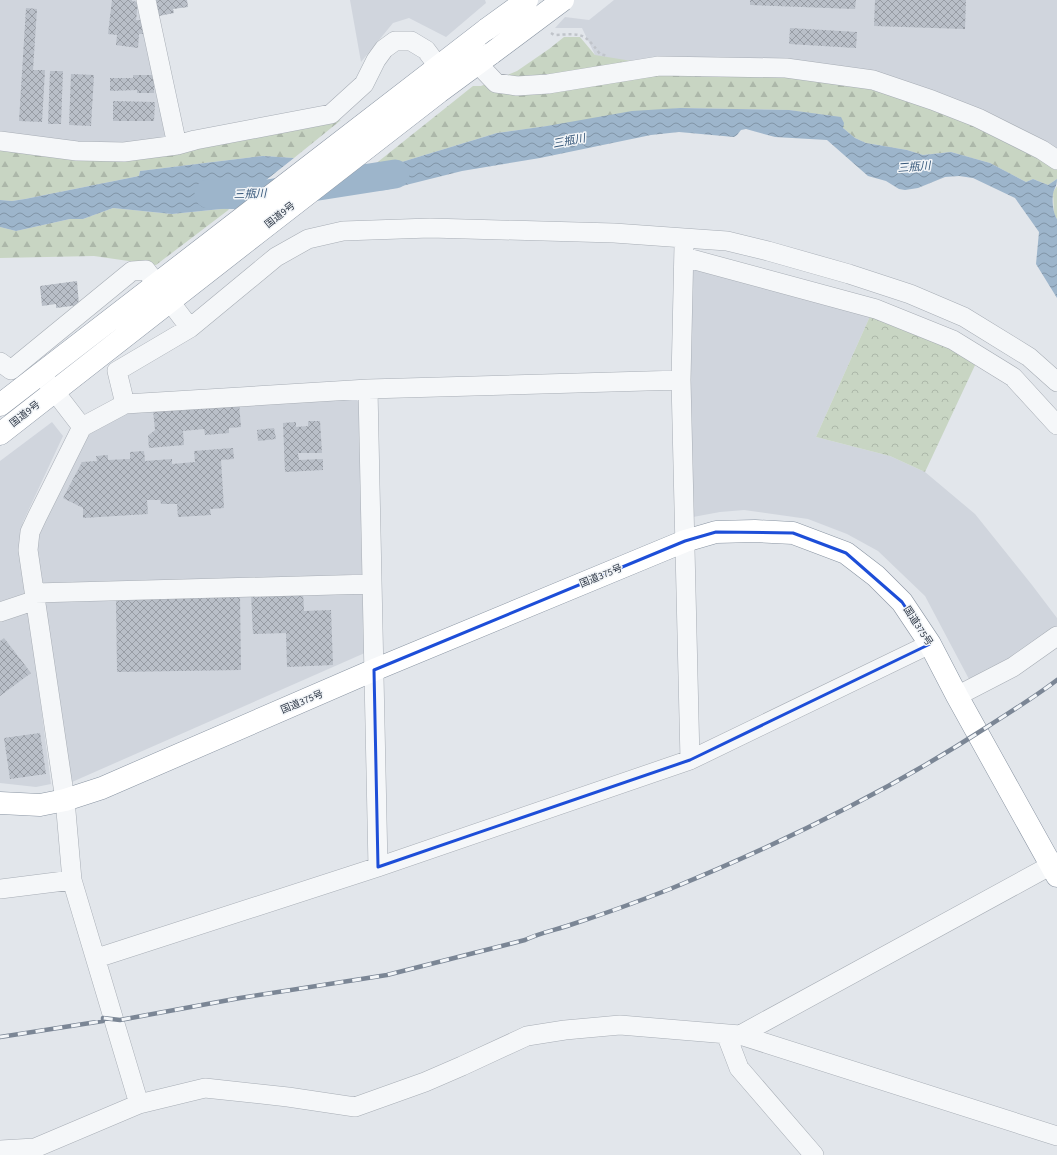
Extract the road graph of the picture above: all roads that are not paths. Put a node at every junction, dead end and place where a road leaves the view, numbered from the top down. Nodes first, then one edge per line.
1 (146, 0) edge
2 (527, 0) edge
3 (563, 0) edge
4 (484, 58) junction
5 (438, 66) junction
6 (0, 141) edge
7 (177, 145) junction
8 (1057, 160) edge
9 (684, 238) junction
10 (684, 257) junction
11 (163, 292) junction
12 (190, 328) junction
13 (0, 362) edge
14 (41, 373) junction
15 (681, 380) junction
16 (1057, 382) edge
17 (368, 389) junction
18 (54, 391) junction
19 (125, 404) junction
20 (0, 405) edge
21 (1057, 426) edge
22 (82, 427) junction
23 (0, 434) edge
24 (685, 542) junction
25 (372, 584) junction
26 (35, 597) junction
27 (0, 612) edge
28 (1057, 636) edge
29 (930, 644) junction
30 (374, 670) junction
31 (957, 696) junction
32 (690, 760) junction
33 (65, 800) junction
34 (0, 803) edge
35 (378, 867) junction
36 (1055, 868) edge
37 (72, 880) junction
38 (0, 889) edge
39 (96, 958) junction
40 (733, 1034) junction
41 (139, 1104) junction
42 (1057, 1136) edge
43 (2, 1151) edge
44 (814, 1155) edge

1 - 7 street
2 - 5 highway, 国道9号, bridge
3 - 4 highway, 国道9号, bridge
4 - 8 street
4 - 11 highway, 国道9号
5 - 7 street
5 - 11 highway, 国道9号
6 - 7 street
9 - 10 street
9 - 12 street
9 - 16 street
10 - 15 street
10 - 21 street
11 - 12 street
11 - 13 street
11 - 14 highway, 国道9号
11 - 18 highway, 国道9号
12 - 19 street
14 - 18 street
14 - 20 highway, 国道9号
15 - 17 street
15 - 24 street
17 - 19 street
17 - 25 street
18 - 22 street
18 - 23 highway, 国道9号
19 - 22 street
22 - 26 street
24 - 29 highway, 国道375号
24 - 30 highway, 国道375号
24 - 32 street
25 - 26 street
25 - 30 street
26 - 27 street
26 - 33 street
28 - 31 street
29 - 31 highway, 国道375号
29 - 32 street
30 - 33 highway, 国道375号
30 - 35 street
31 - 36 highway, 国道375号
32 - 35 street
33 - 34 highway, 国道375号
33 - 37 street
35 - 39 street
36 - 40 street
37 - 38 street
37 - 39 street
39 - 41 street
40 - 41 street
40 - 42 street
40 - 44 street
41 - 43 street

